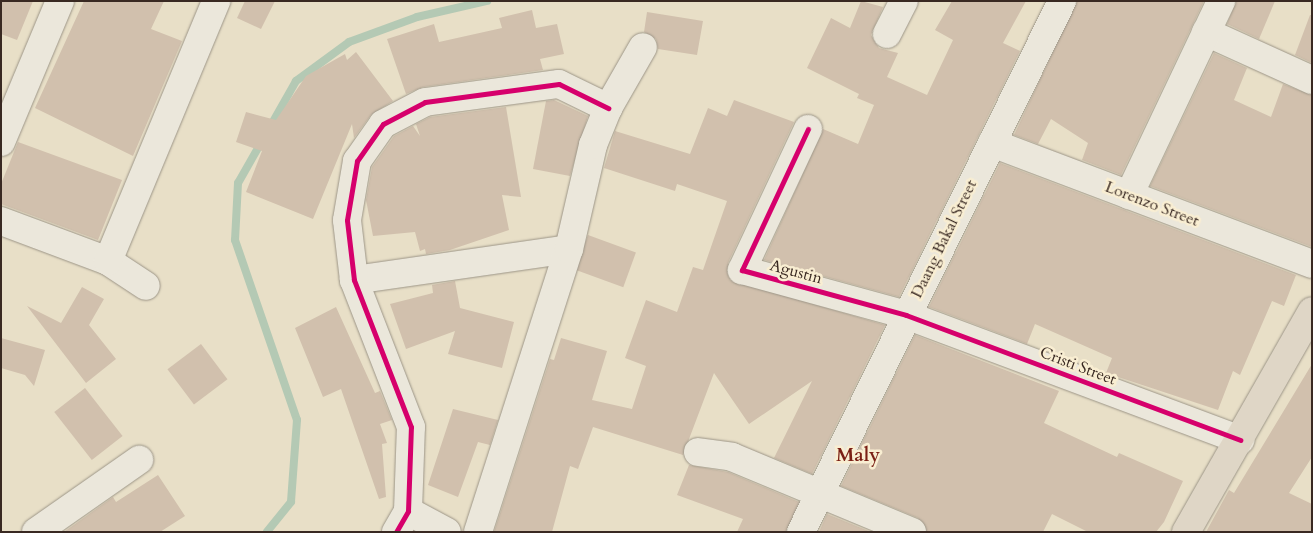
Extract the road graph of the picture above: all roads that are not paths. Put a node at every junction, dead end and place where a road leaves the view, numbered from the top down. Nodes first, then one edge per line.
1 (60, 1) edge
2 (216, 1) edge
3 (904, 1) edge
4 (1062, 1) edge
5 (1221, 1) edge
6 (1206, 32) junction
7 (887, 34) dead end
8 (643, 47) dead end
9 (1312, 80) edge
10 (608, 108) junction
11 (808, 129) dead end
12 (1, 142) edge
13 (992, 143) junction
14 (1129, 195) junction
15 (1, 221) edge
16 (568, 250) junction
17 (108, 262) junction
18 (1312, 264) edge
19 (354, 280) junction
20 (146, 286) dead end
21 (1312, 311) edge
22 (906, 315) junction
23 (1240, 440) junction
24 (698, 452) dead end
25 (139, 460) dead end
26 (820, 492) junction
27 (402, 522) edge
28 (36, 532) edge
29 (447, 532) edge
30 (478, 532) edge
31 (801, 532) edge
32 (912, 532) edge
33 (1186, 532) edge

1 - 12 street
2 - 17 street
3 - 7 street
4 - 13 street, Daang Bakal Street
5 - 6 street
6 - 9 street
6 - 14 street
8 - 10 street
10 - 16 street
10 - 19 street
11 - 22 street, Agustin
13 - 14 street, Lorenzo Street
13 - 22 street, Daang Bakal Street
14 - 18 street, Lorenzo Street
15 - 17 street
16 - 19 street
16 - 30 street
17 - 20 street
19 - 27 street
21 - 23 main road
22 - 23 street, Cristi Street
22 - 26 street, Daang Bakal Street
23 - 33 main road
24 - 26 street
25 - 28 street
26 - 31 street, Daang Bakal Street
26 - 32 street
27 - 29 street

